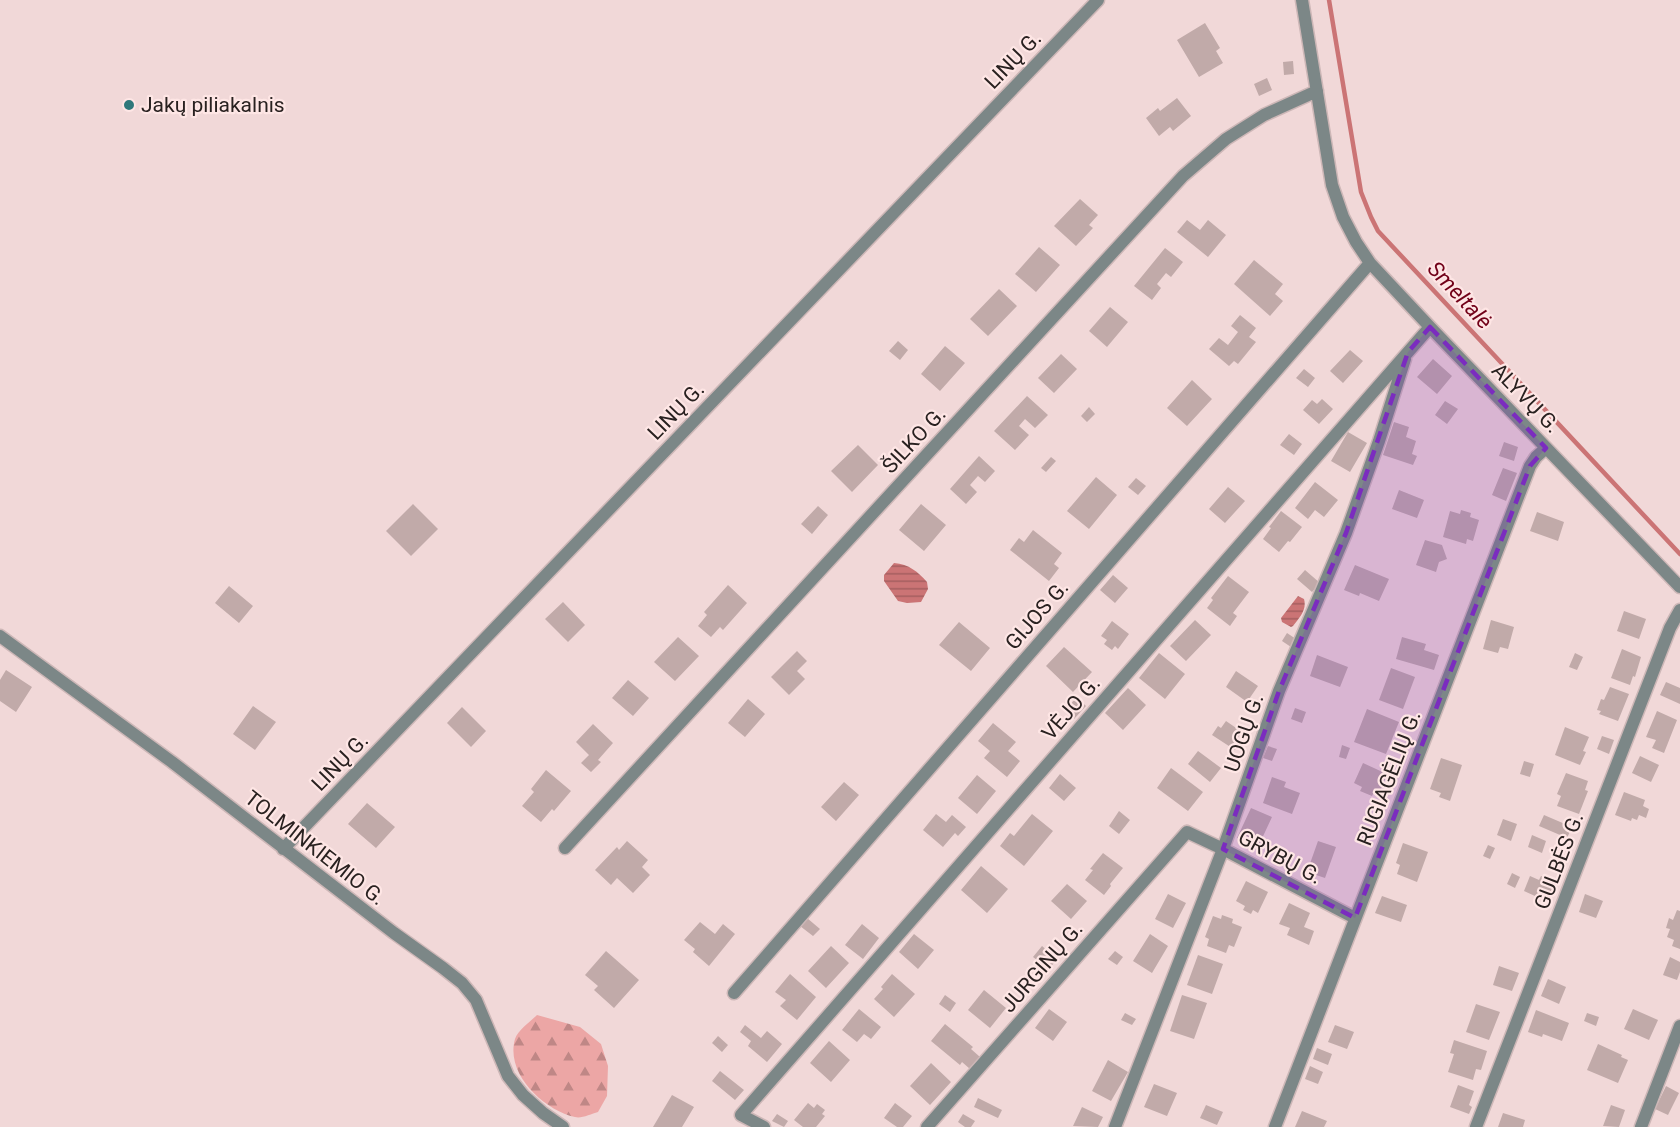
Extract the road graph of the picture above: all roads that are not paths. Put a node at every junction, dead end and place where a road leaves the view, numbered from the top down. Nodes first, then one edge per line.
1 (1098, 0) edge
2 (1302, 0) edge
3 (1317, 91) junction
4 (1370, 263) junction
5 (1430, 327) junction
6 (1408, 352) junction
7 (1546, 448) junction
8 (1680, 587) edge
9 (1680, 610) edge
10 (0, 636) edge
11 (1187, 832) joint
12 (565, 848) dead end
13 (283, 849) junction
14 (1223, 849) junction
15 (1355, 918) junction
16 (734, 993) dead end
17 (1680, 1026) edge
18 (563, 1127) edge
19 (764, 1127) edge
20 (927, 1127) edge
21 (1115, 1127) edge
22 (1275, 1127) edge
23 (1476, 1127) edge
24 (1641, 1127) edge

1 - 13 street, LINŲ G.
2 - 3 street, ALYVŲ G.
3 - 4 street, ALYVŲ G.
3 - 12 street, ŠILKO G.
4 - 5 street, ALYVŲ G.
4 - 16 street, GIJOS G.
5 - 6 street, VĖJO G.
5 - 7 street, ALYVŲ G.
6 - 14 street, UOGŲ G.
6 - 19 street, VĖJO G.
7 - 8 street, ALYVŲ G.
7 - 15 street, RUGIAGĖLIŲ G.
9 - 23 street, GULBĖS G.
10 - 13 street, TOLMINKIEMIO G.
11 - 14 street, GRYBŲ G.
11 - 20 street, JURGINŲ G.
13 - 18 street, TOLMINKIEMIO G.
14 - 15 street, GRYBŲ G.
14 - 21 street, UOGŲ G.
15 - 22 street, RUGIAGĖLIŲ G.
17 - 24 street

